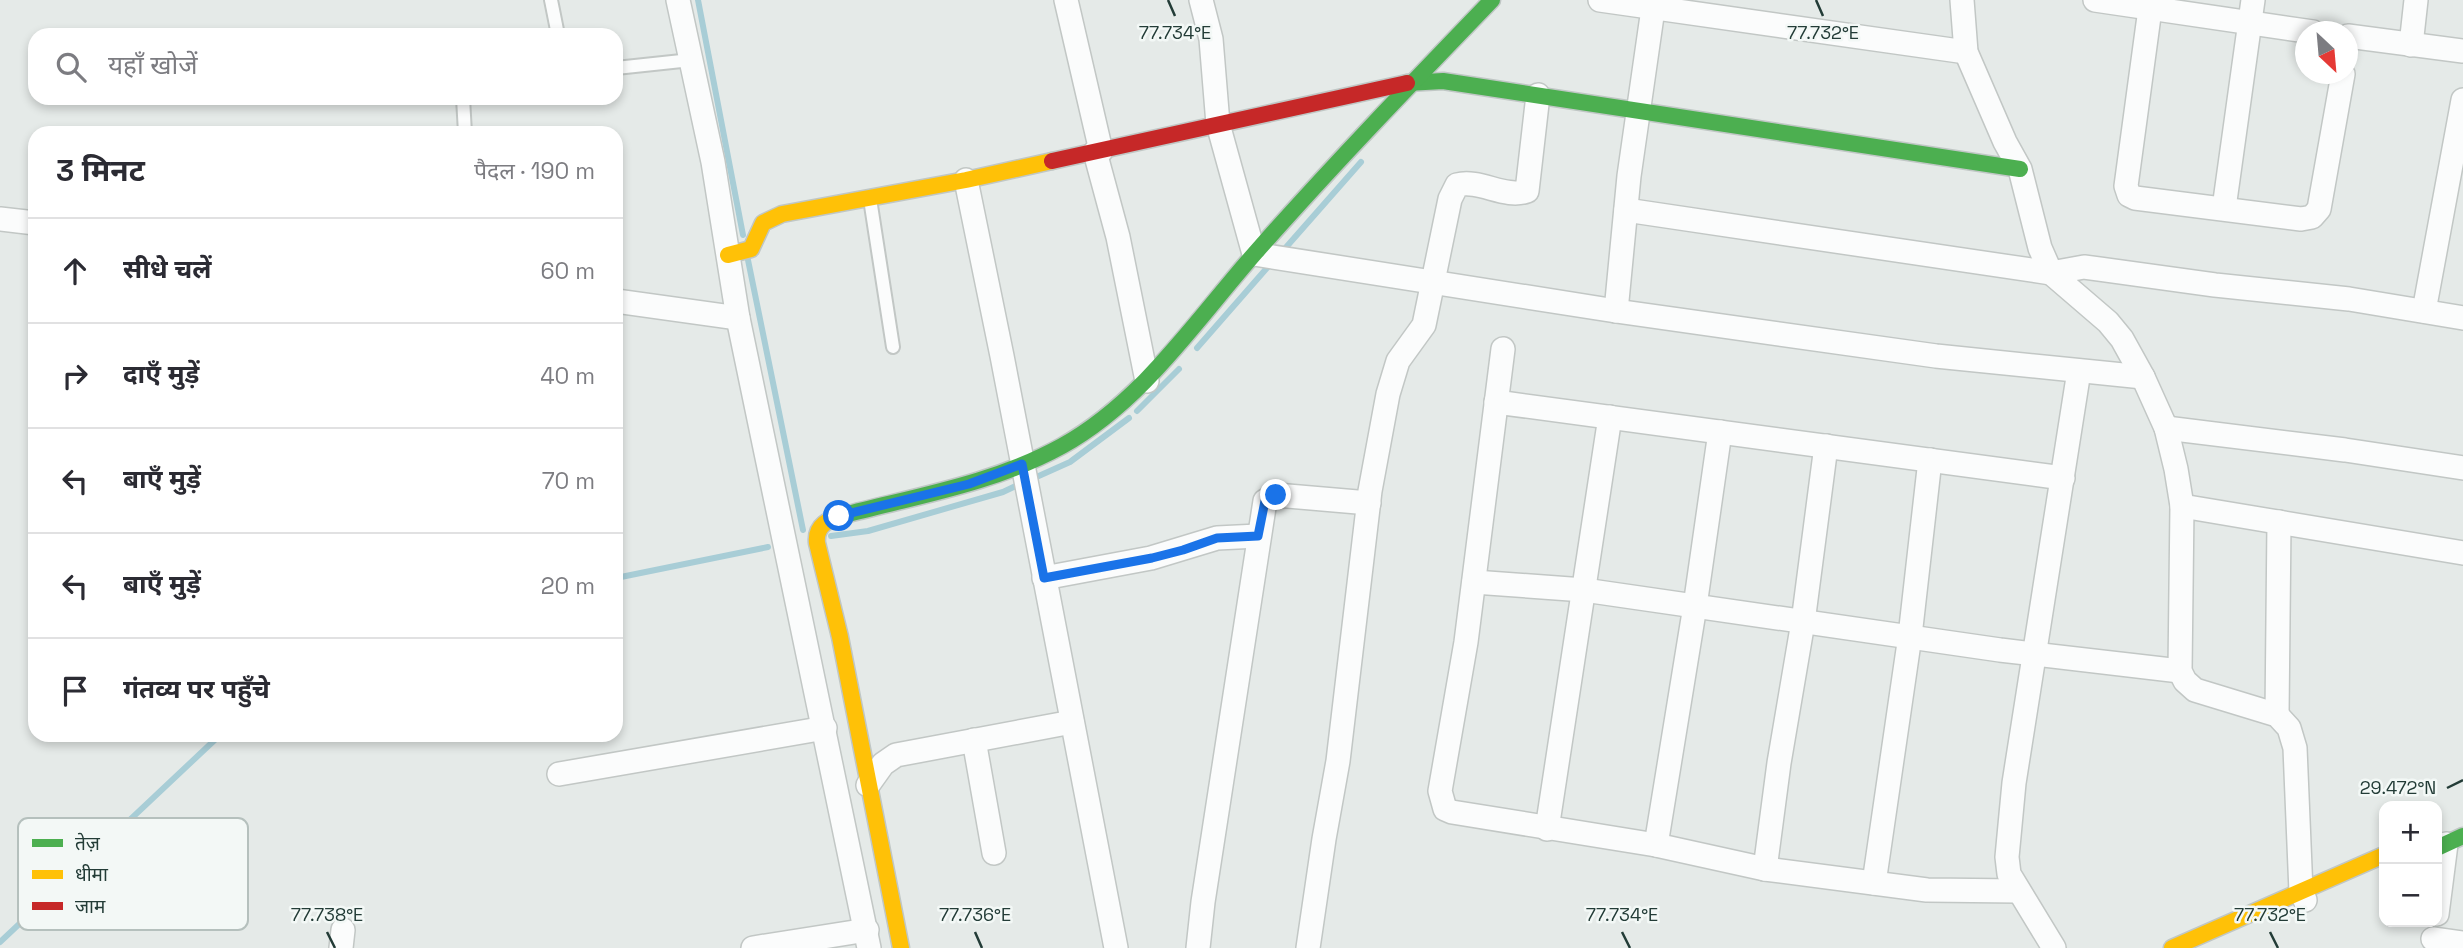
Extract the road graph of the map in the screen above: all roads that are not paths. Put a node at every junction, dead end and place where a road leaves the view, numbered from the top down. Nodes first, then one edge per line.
1 (551, 0) edge
2 (678, 0) edge
3 (1066, 0) edge
4 (1201, 0) edge
5 (1492, 0) edge
6 (1600, 0) edge
7 (1962, 0) edge
8 (2095, 0) edge
9 (2416, 0) edge
10 (1653, 9) junction
11 (2150, 9) junction
12 (2252, 11) edge
13 (2295, 26) edge
14 (557, 28) edge
15 (2358, 42) edge
16 (2411, 45) junction
17 (2463, 51) edge
18 (1966, 52) junction
19 (691, 60) junction
20 (623, 67) edge
21 (1419, 82) junction
22 (2341, 84) edge
23 (1538, 95) junction
24 (2463, 100) edge
25 (463, 105) edge
26 (1640, 110) junction
27 (1218, 124) junction
28 (465, 126) edge
29 (1098, 151) junction
30 (2020, 169) junction
31 (965, 180) junction
32 (869, 199) junction
33 (2224, 208) junction
34 (1626, 210) junction
35 (0, 219) edge
36 (28, 222) edge
37 (740, 252) junction
38 (1268, 257) junction
39 (2050, 273) junction
40 (1433, 281) junction
41 (623, 302) edge
42 (1616, 311) junction
43 (2424, 311) junction
44 (738, 318) junction
45 (2463, 318) edge
46 (892, 347) dead end
47 (1503, 349) dead end
48 (2079, 371) junction
49 (2143, 377) junction
50 (1147, 381) junction
51 (1496, 402) junction
52 (1610, 417) junction
53 (2166, 428) junction
54 (1720, 432) junction
55 (1826, 446) junction
56 (1930, 460) junction
57 (2463, 468) edge
58 (2063, 478) junction
59 (1025, 480) junction
60 (1369, 503) junction
61 (2182, 506) junction
62 (2278, 522) junction
63 (1258, 536) junction
64 (2463, 553) edge
65 (1044, 578) junction
66 (1474, 582) junction
67 (1584, 590) junction
68 (1695, 606) junction
69 (1803, 622) junction
70 (1910, 636) junction
71 (2035, 654) junction
72 (2179, 671) junction
73 (2277, 715) junction
74 (1072, 722) junction
75 (825, 728) junction
76 (974, 740) junction
77 (559, 774) dead end
78 (868, 785) junction
79 (2463, 819) edge
80 (1547, 830) junction
81 (2446, 840) edge
82 (1656, 845) junction
83 (994, 853) dead end
84 (2379, 858) edge
85 (1765, 869) junction
86 (2442, 873) edge
87 (2379, 874) edge
88 (1874, 883) junction
89 (2018, 891) junction
90 (2301, 903) junction
91 (2434, 936) edge
92 (868, 939) edge
93 (2463, 943) edge
94 (753, 948) edge
95 (901, 948) edge
96 (1116, 948) edge
97 (1198, 948) edge
98 (1308, 948) edge
99 (2054, 948) edge
100 (2172, 948) edge

1 - 14 lane
2 - 19 street
3 - 29 street
4 - 27 street
5 - 21 street
6 - 10 street
7 - 18 street
8 - 11 street
9 - 16 street
10 - 18 street
10 - 26 street
11 - 12 street
11 - 33 street
12 - 13 street
12 - 33 street
15 - 16 street
16 - 17 street
18 - 30 street
19 - 20 lane
19 - 37 street
21 - 23 street
21 - 27 street
21 - 38 street
22 - 33 street
23 - 26 street
23 - 40 street
24 - 43 street
25 - 28 lane
26 - 30 street
26 - 34 street
27 - 29 street
27 - 38 street
29 - 31 street
29 - 50 street
30 - 39 street
31 - 32 street
31 - 59 street
32 - 37 street
32 - 46 lane
34 - 39 street
34 - 42 street
35 - 36 street
37 - 44 street
38 - 40 street
38 - 50 street
39 - 43 street
39 - 49 street
40 - 42 street
40 - 60 street
41 - 44 street
42 - 48 street
43 - 45 street
44 - 75 street
47 - 51 street
48 - 49 street
48 - 58 street
49 - 53 street
50 - 59 street
51 - 52 street
51 - 66 street
52 - 54 street
52 - 67 street
53 - 57 street
53 - 61 street
54 - 55 street
54 - 68 street
55 - 56 street
55 - 69 street
56 - 58 street
56 - 70 street
58 - 71 street
59 - 65 street
59 - 78 street
60 - 63 street
60 - 98 street
61 - 62 street
61 - 72 street
62 - 64 street
62 - 73 street
63 - 65 street
63 - 97 street
65 - 74 street
66 - 67 street
66 - 80 street
67 - 68 street
67 - 80 street
68 - 69 street
68 - 82 street
69 - 70 street
69 - 85 street
70 - 71 street
70 - 88 street
71 - 72 street
71 - 89 street
72 - 73 street
73 - 90 street
74 - 76 street
74 - 96 street
75 - 77 street
75 - 92 street
76 - 78 street
76 - 83 street
78 - 95 street
79 - 81 street
80 - 82 street
81 - 86 street
82 - 85 street
84 - 90 street
85 - 88 street
87 - 90 street
88 - 89 street
89 - 99 street
90 - 100 street
91 - 93 street
92 - 94 street

